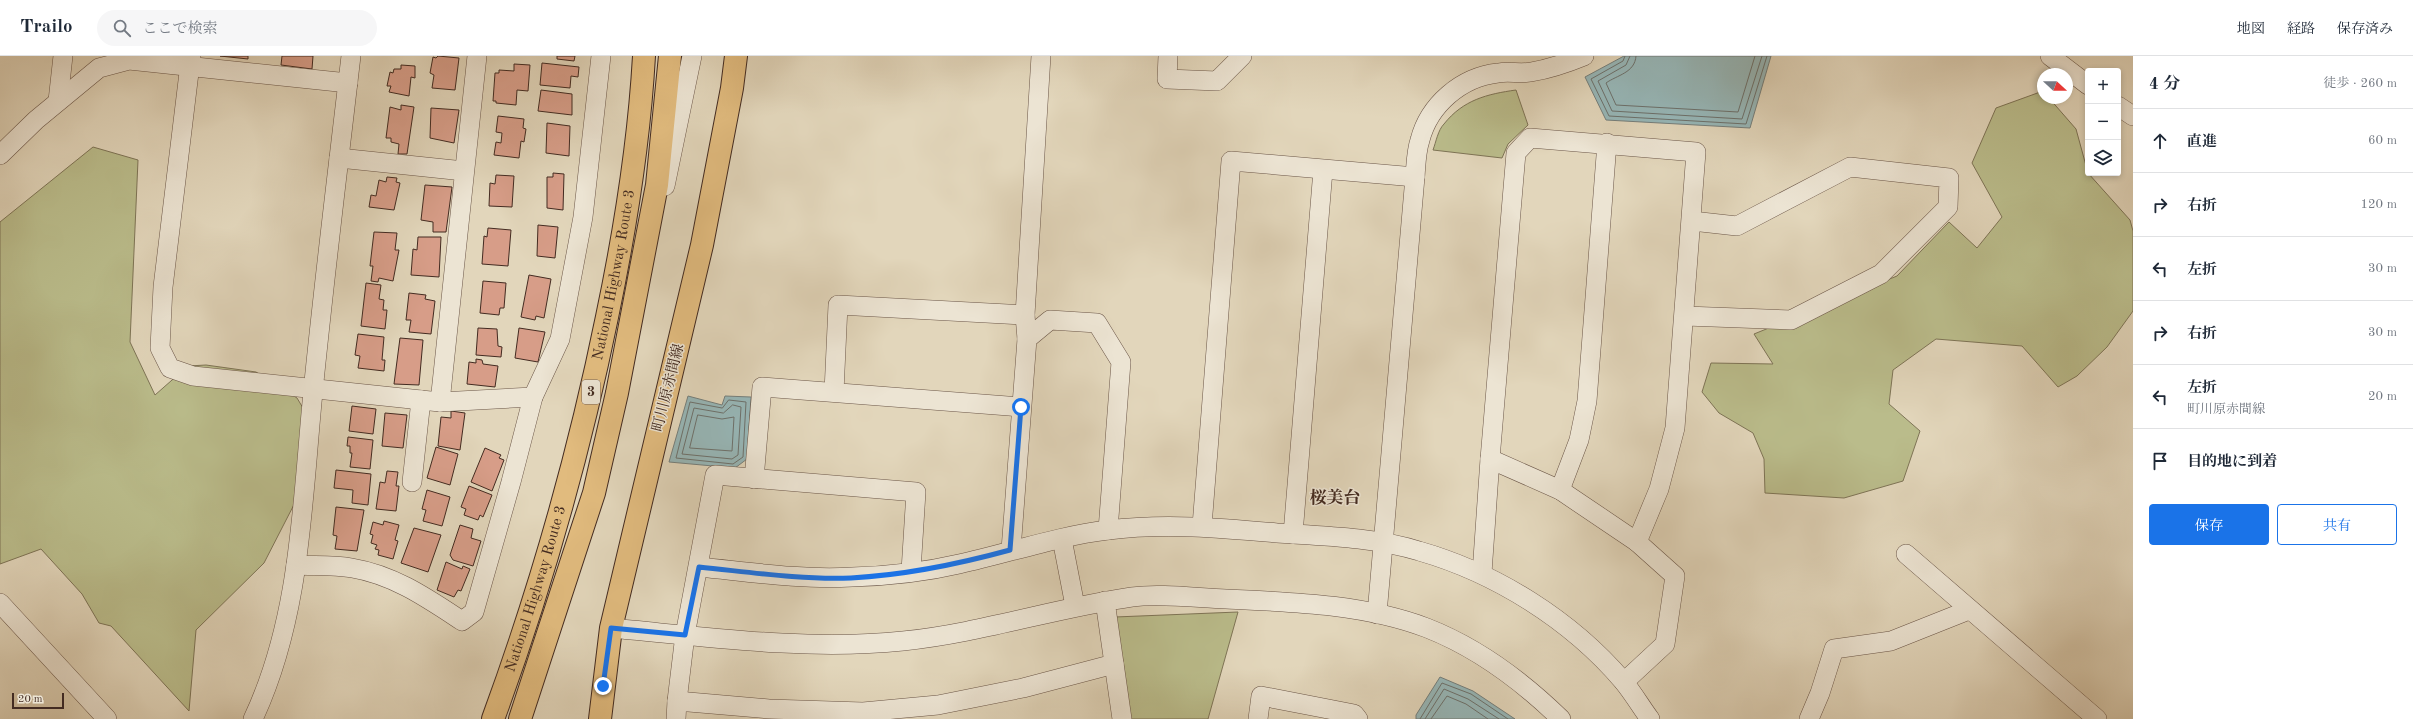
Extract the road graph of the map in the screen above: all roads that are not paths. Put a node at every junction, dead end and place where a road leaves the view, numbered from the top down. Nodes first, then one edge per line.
1 (63, 56) edge
2 (351, 56) edge
3 (476, 56) edge
4 (601, 56) edge
5 (644, 56) edge
6 (670, 56) edge
7 (692, 56) edge
8 (736, 56) edge
9 (1041, 56) edge
10 (1168, 56) edge
11 (1242, 56) edge
12 (1584, 56) edge
13 (2050, 56) edge
14 (190, 62) edge
15 (348, 83) junction
16 (2085, 83) edge
17 (58, 101) junction
18 (2121, 108) edge
19 (2133, 116) edge
20 (1607, 143) junction
21 (0, 155) edge
22 (340, 158) junction
23 (1323, 170) junction
24 (464, 171) junction
25 (1415, 177) junction
26 (1692, 221) junction
27 (640, 286) junction
28 (1025, 315) junction
29 (1685, 316) junction
30 (1027, 338) junction
31 (313, 390) junction
32 (834, 392) junction
33 (533, 397) junction
34 (430, 401) junction
35 (1021, 407) junction
36 (1490, 459) junction
37 (754, 479) junction
38 (412, 482) dead end
39 (1560, 490) junction
40 (1202, 526) junction
41 (1108, 530) junction
42 (1293, 534) junction
43 (1062, 539) junction
44 (1637, 542) junction
45 (1384, 543) junction
46 (1010, 550) junction
47 (1906, 554) dead end
48 (296, 565) junction
49 (699, 567) junction
50 (912, 571) junction
51 (1482, 573) junction
52 (1105, 601) junction
53 (0, 603) edge
54 (1075, 606) junction
55 (1969, 610) junction
56 (1377, 614) junction
57 (611, 628) junction
58 (685, 635) junction
59 (1114, 664) junction
60 (1624, 682) junction
61 (677, 710) edge
62 (769, 714) edge
63 (863, 715) edge
64 (107, 719) edge
65 (253, 719) edge
66 (493, 719) edge
67 (520, 719) edge
68 (600, 719) edge
69 (1122, 719) edge
70 (1258, 719) edge
71 (1358, 719) edge
72 (1561, 719) edge
73 (1650, 719) edge
74 (1808, 719) edge
75 (2096, 719) edge

1 - 17 street
2 - 15 street
3 - 24 street
4 - 33 street
5 - 66 main road, National Highway Route 3 / 3
6 - 27 main road, National Highway Route 3 / 3
7 - 27 street
8 - 57 main road, 町川原赤間線
9 - 28 street
10 - 11 street
12 - 25 street
13 - 16 street
14 - 15 street
14 - 17 street
14 - 31 street
15 - 22 street
17 - 21 street
18 - 19 street
20 - 26 street
20 - 36 street
20 - 39 street
22 - 24 street
22 - 31 street
23 - 25 street
23 - 40 street
23 - 42 street
24 - 34 street
25 - 45 street
26 - 29 street
26 - 29 street
27 - 67 main road, National Highway Route 3 / 3
28 - 30 street
28 - 32 street
29 - 44 street
30 - 35 street
30 - 41 street
31 - 34 street
31 - 48 street
32 - 35 street
32 - 37 street
33 - 34 street
33 - 48 street
34 - 38 street
35 - 46 street
36 - 39 street
36 - 51 street
37 - 49 street
37 - 50 street
39 - 44 street
40 - 41 street
40 - 42 street
41 - 43 street
42 - 45 street
43 - 46 street
43 - 54 street
44 - 60 street
45 - 51 street
45 - 56 street
46 - 50 street
47 - 55 street
48 - 65 street
49 - 50 street
49 - 58 street
51 - 60 street
52 - 54 street
52 - 56 street
52 - 59 street
53 - 64 street
54 - 58 street
55 - 74 street
55 - 75 street
56 - 72 street
57 - 58 street
57 - 68 main road, 町川原赤間線
58 - 61 street
59 - 63 street
59 - 69 street
60 - 73 street
61 - 62 street
62 - 63 street
70 - 71 street

